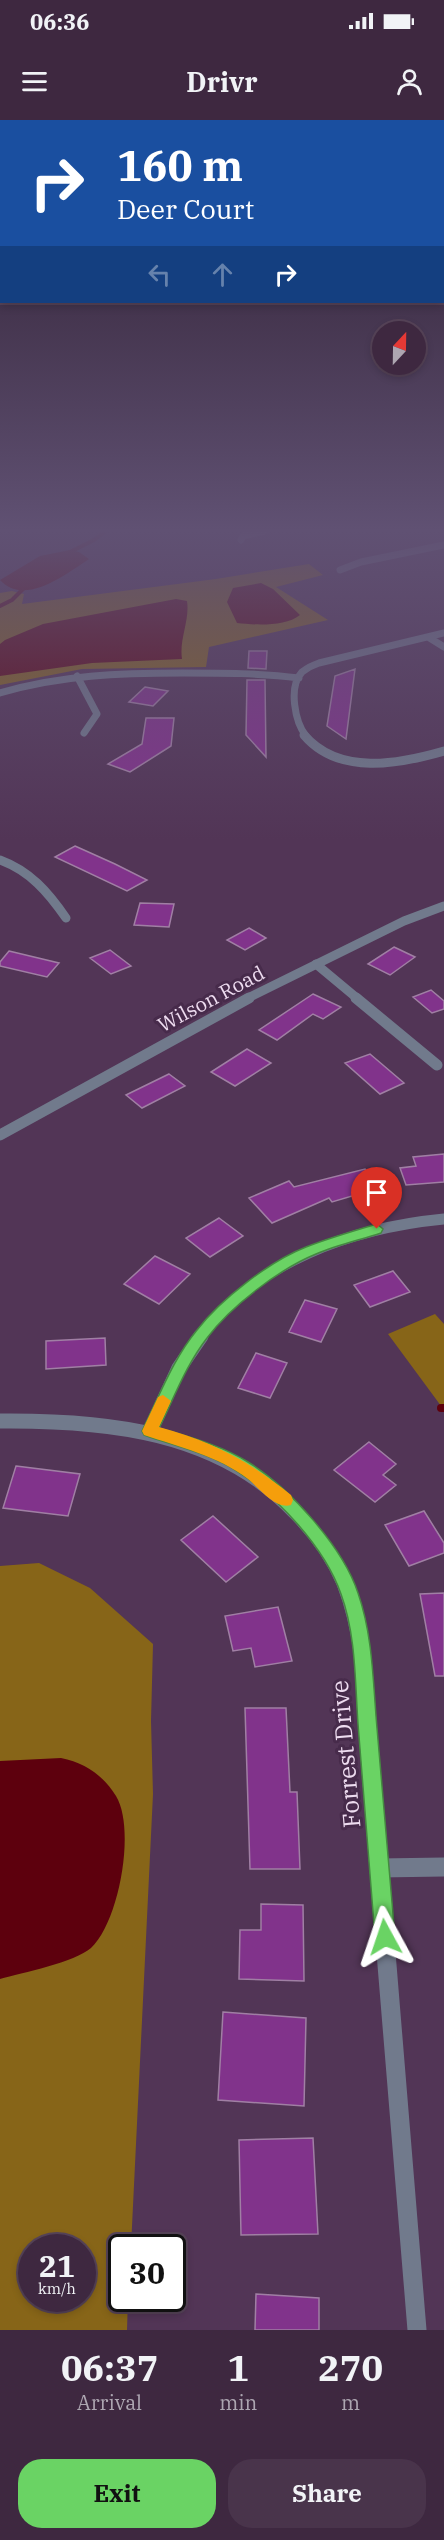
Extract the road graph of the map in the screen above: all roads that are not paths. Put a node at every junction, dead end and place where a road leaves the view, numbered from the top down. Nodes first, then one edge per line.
1 (439, 634) edge
2 (428, 637) junction
3 (444, 647) edge
4 (77, 676) junction
5 (298, 678) junction
6 (0, 693) edge
7 (84, 733) dead end
8 (444, 751) edge
9 (0, 860) edge
10 (444, 906) edge
11 (66, 918) dead end
12 (316, 964) junction
13 (437, 1065) dead end
14 (0, 1135) edge
15 (444, 1219) edge
16 (0, 1421) edge
17 (150, 1431) junction
18 (444, 1867) edge
19 (379, 1868) junction
20 (417, 2330) edge

1 - 2 street
2 - 3 street
2 - 5 street
4 - 5 street
4 - 6 street
4 - 7 street
5 - 8 street
9 - 11 street
10 - 12 street, Wilson Road
12 - 13 street
12 - 14 street, Wilson Road
15 - 17 street
16 - 17 street, Forrest Drive
17 - 19 street, Forrest Drive
18 - 19 street
19 - 20 street, Forrest Drive

